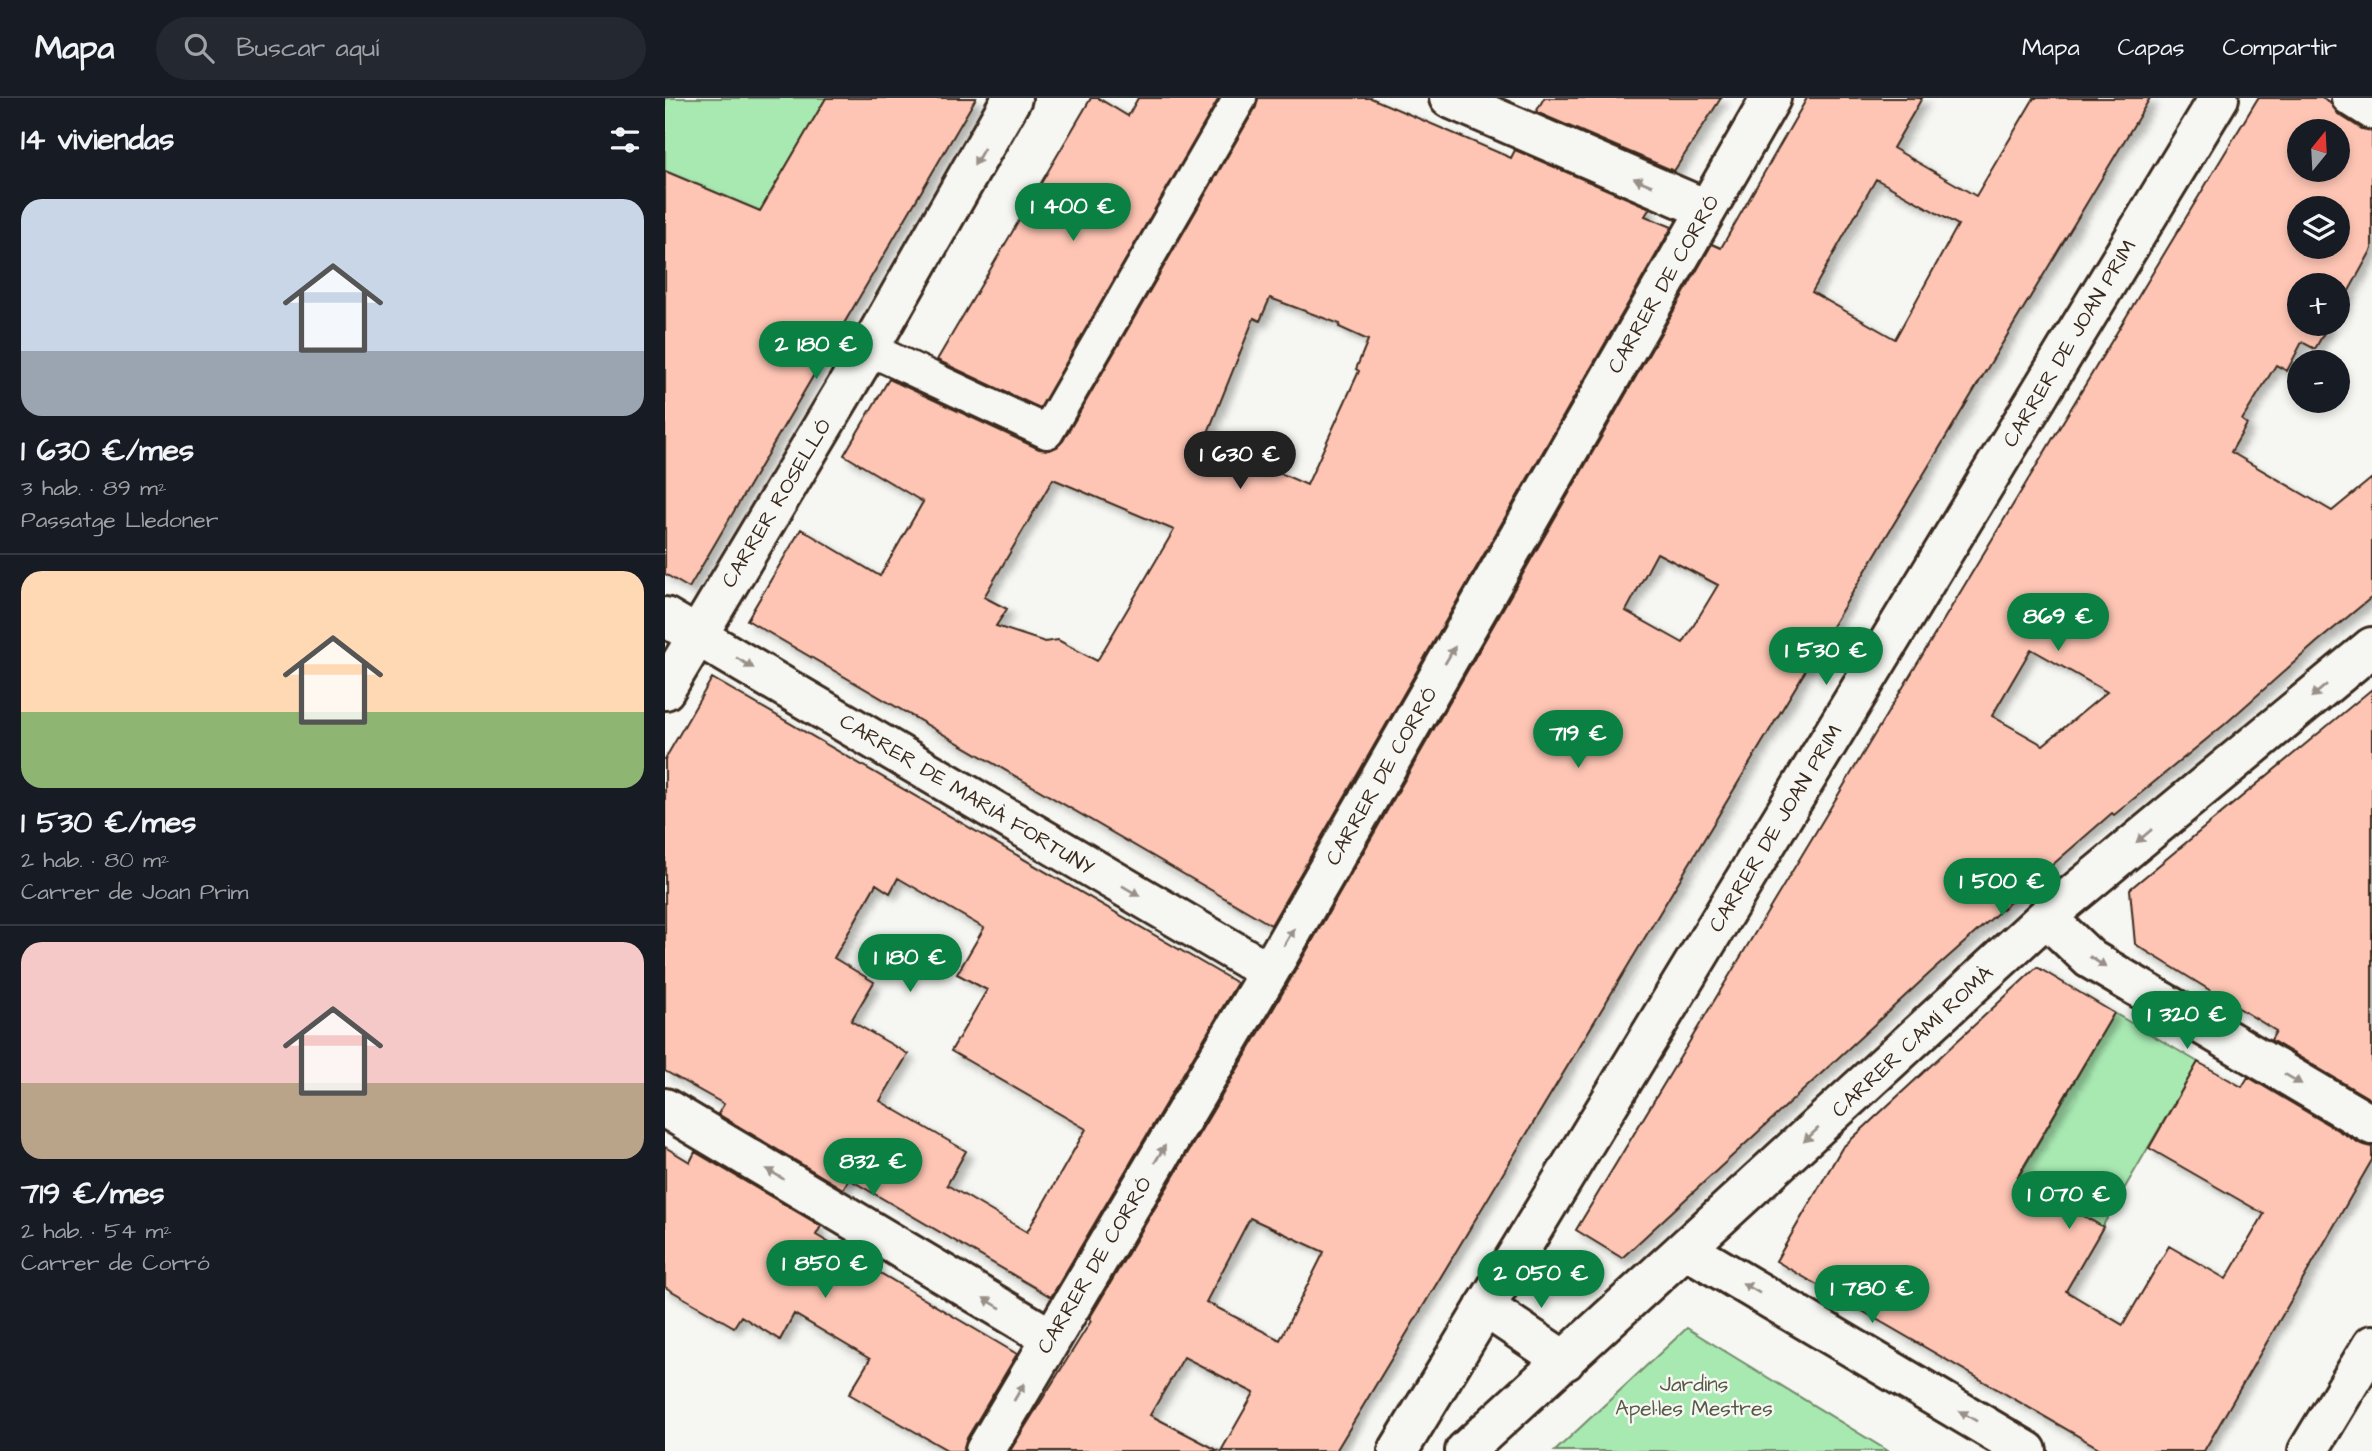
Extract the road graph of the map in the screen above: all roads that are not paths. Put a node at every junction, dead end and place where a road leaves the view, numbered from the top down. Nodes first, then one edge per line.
1 (1012, 98) edge
2 (1240, 98) edge
3 (1449, 98) edge
4 (1771, 98) edge
5 (2219, 98) edge
6 (2348, 98) edge
7 (2372, 113) edge
8 (1706, 209) junction
9 (869, 349) junction
10 (681, 626) edge
11 (2372, 647) edge
12 (665, 690) edge
13 (2046, 917) junction
14 (1269, 972) junction
15 (665, 1108) edge
16 (2372, 1125) edge
17 (1686, 1249) junction
18 (1485, 1307) junction
19 (1051, 1338) junction
20 (2372, 1345) edge
21 (1565, 1361) junction
22 (1479, 1447) edge
23 (985, 1451) edge
24 (1398, 1451) edge
25 (2027, 1451) edge
26 (2308, 1451) edge

1 -> 9 street, CARRER ROSELLÓ
2 - 9 street
8 -> 3 street
4 - 8 street, CARRER DE CORRÓ
5 - 18 street, CARRER DE JOAN PRIM
6 - 7 street
14 -> 8 street, CARRER DE CORRÓ
9 - 10 street, CARRER ROSELLÓ
10 - 12 street, CARRER ROSELLÓ
10 -> 14 street, CARRER DE MARIÀ FORTUNY
11 -> 13 street, CARRER CAMÍ ROMÀ
13 -> 16 street
13 -> 17 street, CARRER CAMÍ ROMÀ
19 -> 14 street, CARRER DE CORRÓ
19 -> 15 street
17 - 21 street, CARRER CAMÍ ROMÀ
25 -> 17 street
18 - 21 street
18 - 24 street, CARRER DE JOAN PRIM
23 -> 19 street, CARRER DE CORRÓ
20 - 26 street
21 - 22 street, CARRER CAMÍ ROMÀ

